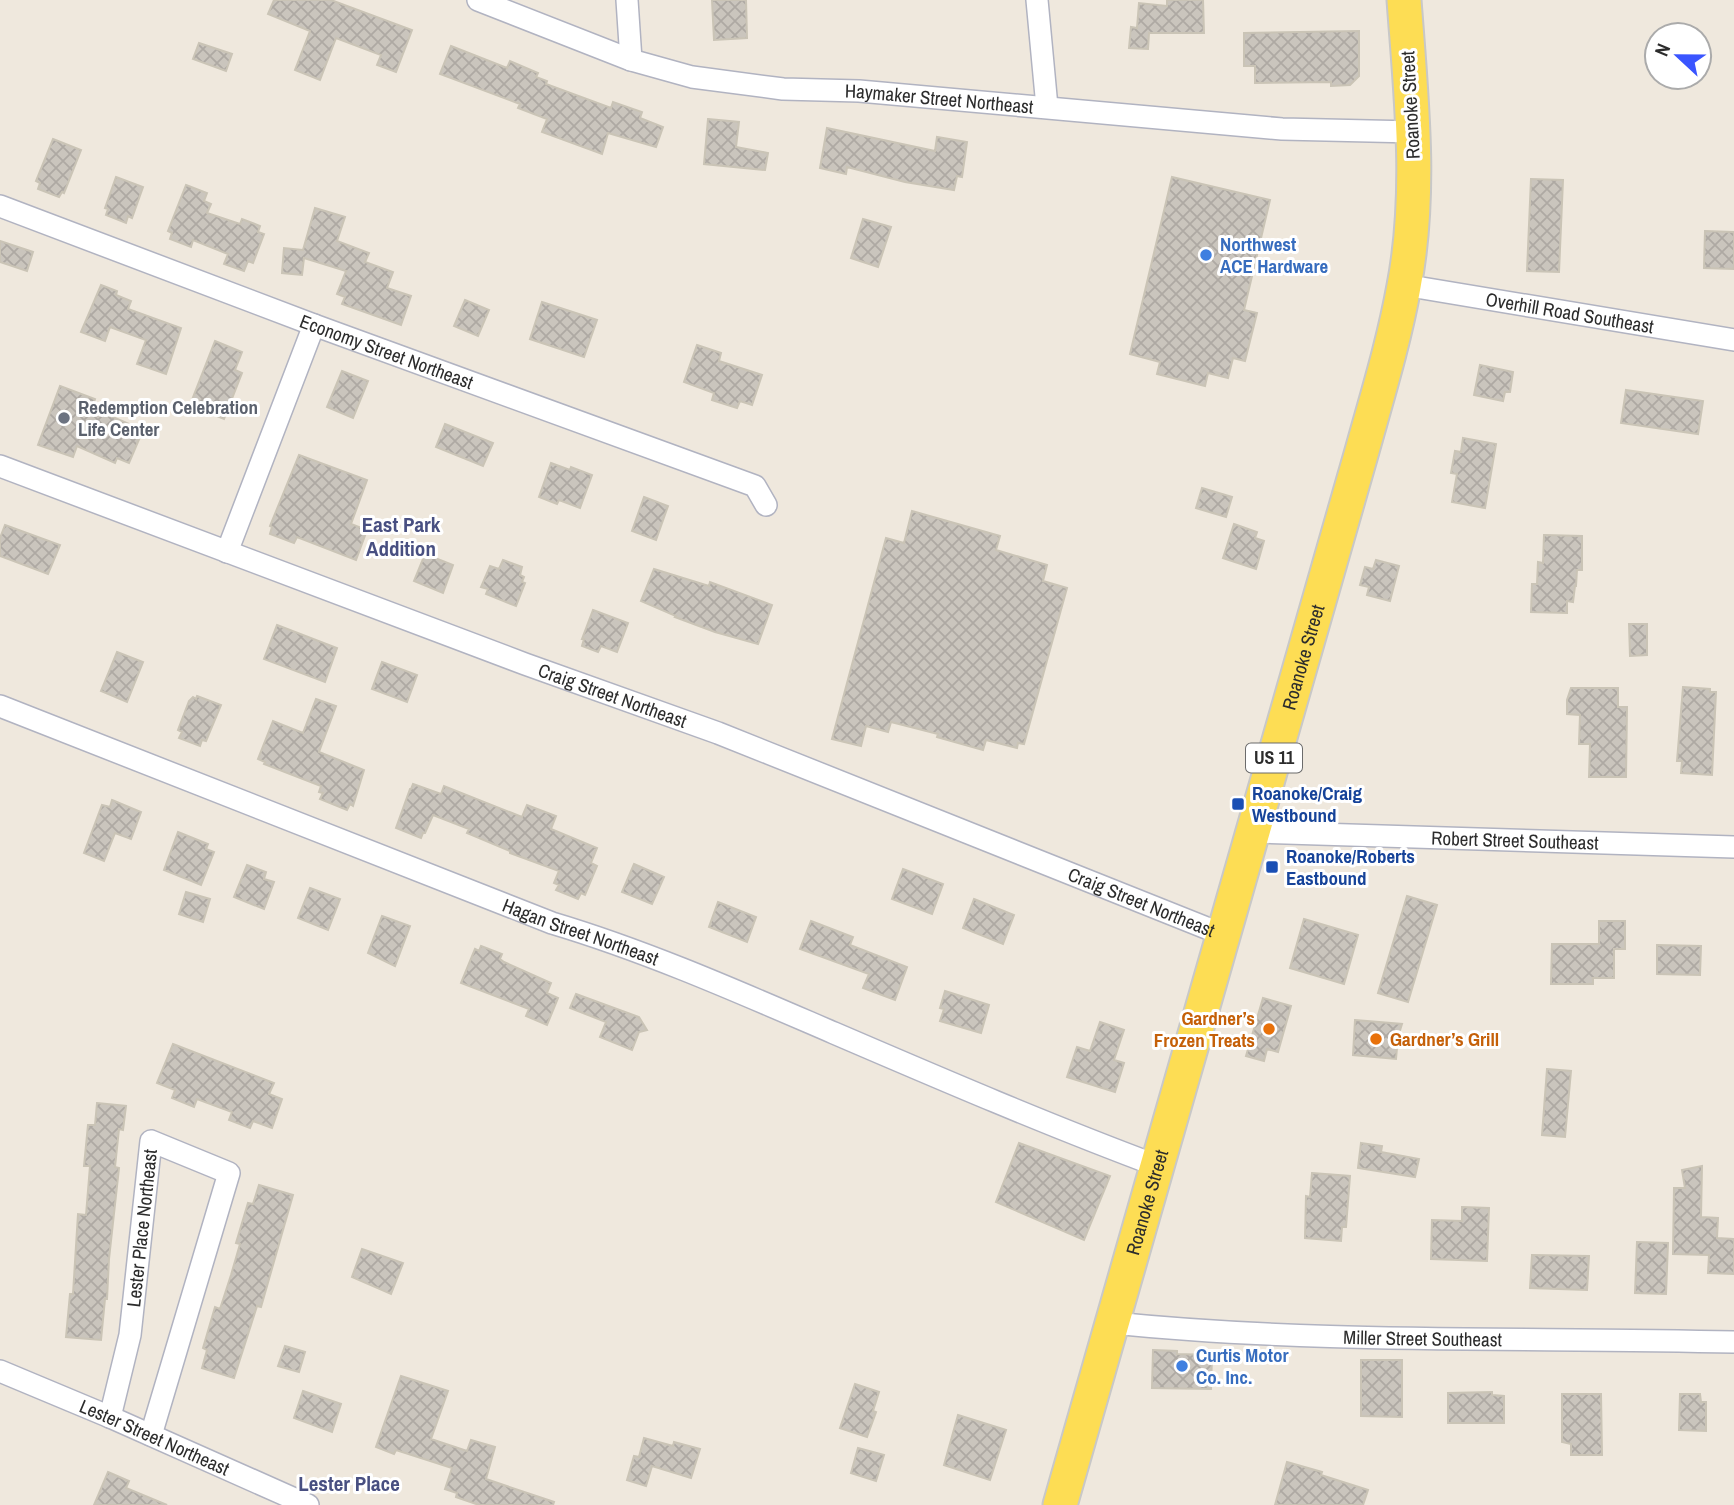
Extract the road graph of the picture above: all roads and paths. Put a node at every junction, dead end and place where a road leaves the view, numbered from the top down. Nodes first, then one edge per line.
1 (478, 0) edge
2 (626, 0) edge
3 (1037, 0) edge
4 (1404, 0) edge
5 (631, 60) junction
6 (1047, 107) junction
7 (1414, 132) junction
8 (0, 206) edge
9 (1404, 285) junction
10 (314, 325) junction
11 (1734, 340) edge
12 (0, 466) edge
13 (766, 505) dead end
14 (227, 552) junction
15 (0, 706) edge
16 (1254, 832) junction
17 (1734, 847) edge
18 (1224, 935) junction
19 (1158, 1166) junction
20 (1113, 1323) junction
21 (1734, 1342) edge
22 (0, 1371) edge
23 (110, 1417) junction
24 (151, 1435) junction
25 (308, 1505) edge
26 (1060, 1505) edge

1 - 5 street, Haymaker Street Northeast
2 - 5 street
3 - 6 street
4 - 7 main road, Roanoke Street / US 11
5 - 6 street, Haymaker Street Northeast
6 - 7 street, Haymaker Street Northeast
7 - 9 main road, Roanoke Street / US 11
8 - 10 street, Economy Street Northeast
9 - 11 street, Overhill Road Southeast
9 - 16 main road, Roanoke Street / US 11
10 - 13 street, Economy Street Northeast
10 - 14 street
12 - 14 street, Craig Street Northeast
14 - 18 street, Craig Street Northeast
15 - 19 street, Hagan Street Northeast
16 - 17 street, Robert Street Southeast
16 - 18 main road, Roanoke Street / US 11
18 - 19 main road, Roanoke Street / US 11
19 - 20 main road, Roanoke Street / US 11
20 - 21 street, Miller Street Southeast
20 - 26 main road, Roanoke Street / US 11
22 - 23 street, Lester Street Northeast
23 - 24 street, Lester Street Northeast
23 - 24 street, Lester Place Northeast
24 - 25 street, Lester Street Northeast

